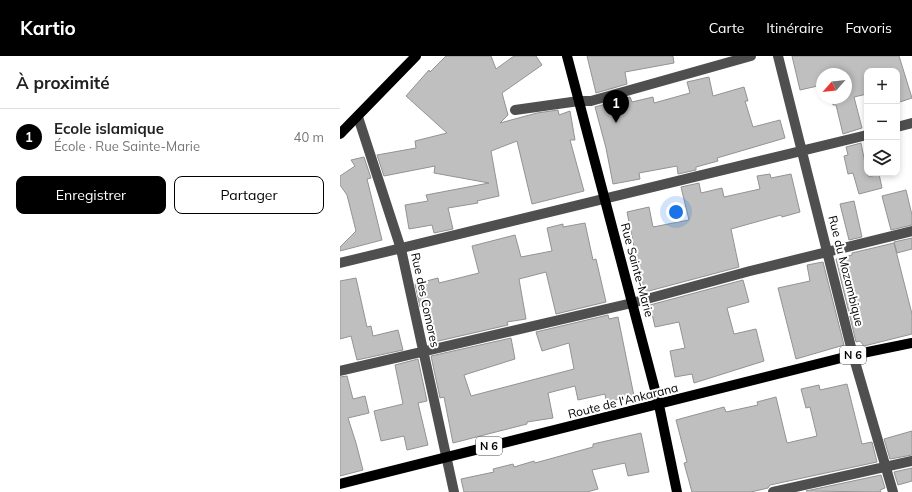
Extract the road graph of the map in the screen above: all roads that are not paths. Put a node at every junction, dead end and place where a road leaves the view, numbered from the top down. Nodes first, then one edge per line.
1 (416, 56) edge
2 (567, 56) edge
3 (751, 56) edge
4 (778, 56) edge
5 (579, 101) junction
6 (515, 110) dead end
7 (358, 117) junction
8 (912, 123) edge
9 (900, 126) edge
10 (340, 134) edge
11 (864, 136) edge
12 (803, 151) junction
13 (604, 198) junction
14 (912, 231) edge
15 (401, 248) junction
16 (828, 253) junction
17 (340, 263) edge
18 (632, 304) junction
19 (912, 343) edge
20 (423, 352) junction
21 (853, 355) junction
22 (340, 371) edge
23 (659, 405) junction
24 (446, 457) junction
25 (912, 461) edge
26 (886, 467) junction
27 (340, 484) edge
28 (454, 492) edge
29 (677, 492) edge
30 (773, 492) edge
31 (893, 492) edge

1 - 7 main road
2 - 5 main road, Rue Sainte-Marie
3 - 5 street
4 - 12 street, Rue du Mozambique
5 - 6 street
5 - 13 main road, Rue Sainte-Marie
7 - 10 main road
7 - 15 street, Rue des Comores
8 - 9 street
11 - 12 street
12 - 13 street
12 - 16 street, Rue du Mozambique
13 - 15 street
13 - 18 main road, Rue Sainte-Marie
14 - 16 street
15 - 17 street
15 - 20 street, Rue des Comores
16 - 18 street
16 - 21 street, Rue du Mozambique
18 - 20 street
18 - 23 main road, Rue Sainte-Marie
19 - 21 main road, Route de l'Ankarana / N 6
20 - 22 street
20 - 24 street, Rue des Comores
21 - 23 main road, Route de l'Ankarana / N 6
21 - 26 street, Rue du Mozambique
23 - 24 main road, Route de l'Ankarana / N 6
23 - 29 main road, Rue Sainte-Marie
24 - 27 main road, Route de l'Ankarana / N 6
24 - 28 street, Rue des Comores
25 - 26 street
26 - 30 street
26 - 31 street, Rue du Mozambique

